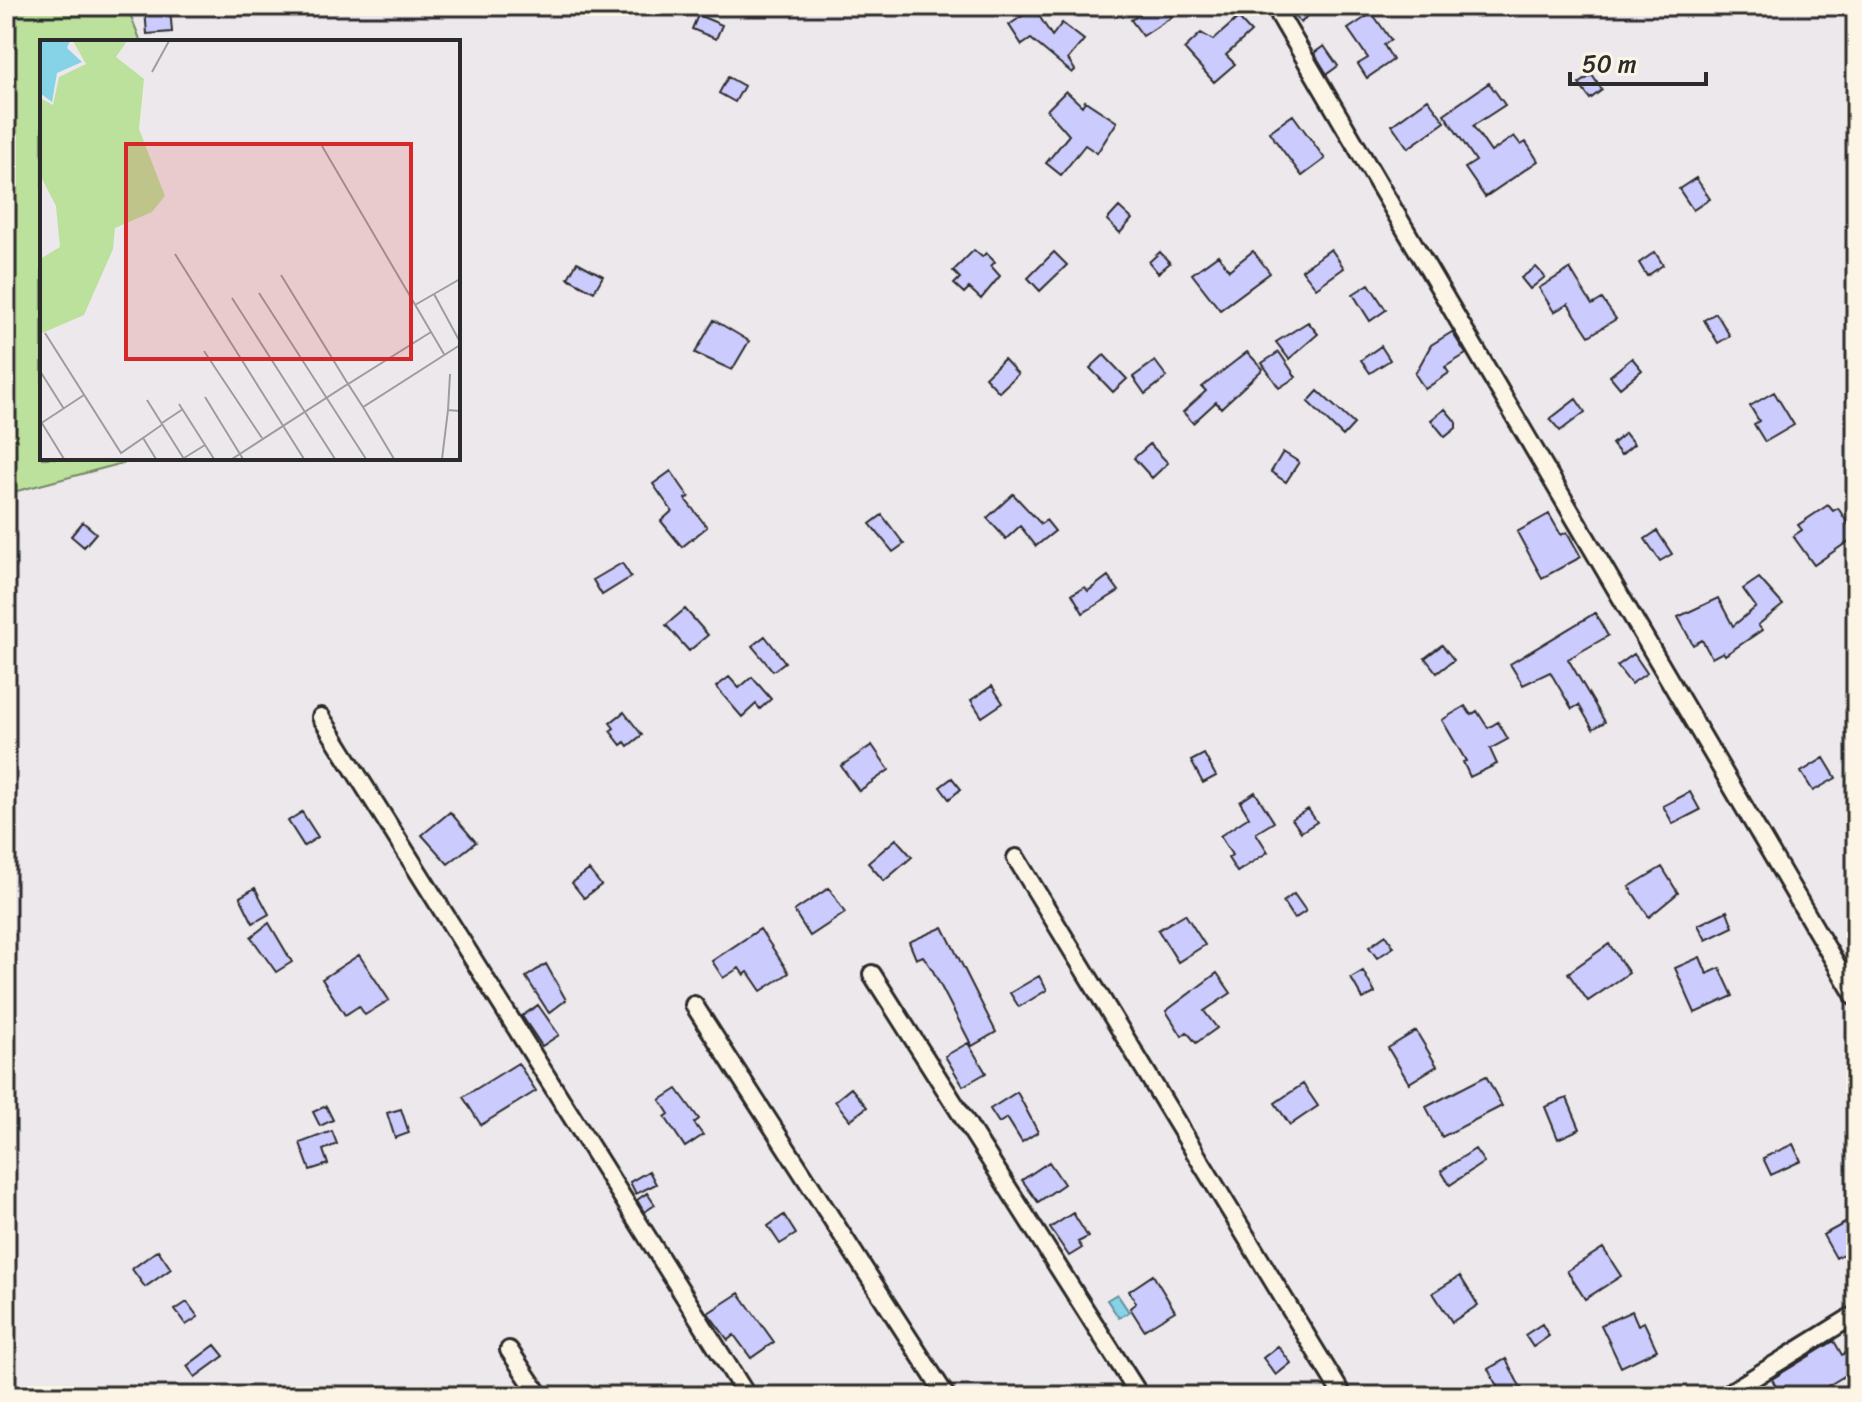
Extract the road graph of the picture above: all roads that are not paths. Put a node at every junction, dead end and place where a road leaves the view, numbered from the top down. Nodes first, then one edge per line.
1 (1280, 16) dead end
2 (321, 717) dead end
3 (1016, 858) dead end
4 (872, 974) dead end
5 (1856, 998) edge
6 (694, 1005) dead end
7 (1856, 1314) edge
8 (509, 1350) dead end
9 (540, 1396) edge
10 (747, 1396) edge
11 (946, 1396) edge
12 (1140, 1396) edge
13 (1343, 1396) edge
14 (1724, 1396) edge

1 - 5 street
2 - 10 street
3 - 13 street
4 - 12 street
6 - 11 street
7 - 14 street
8 - 9 street

